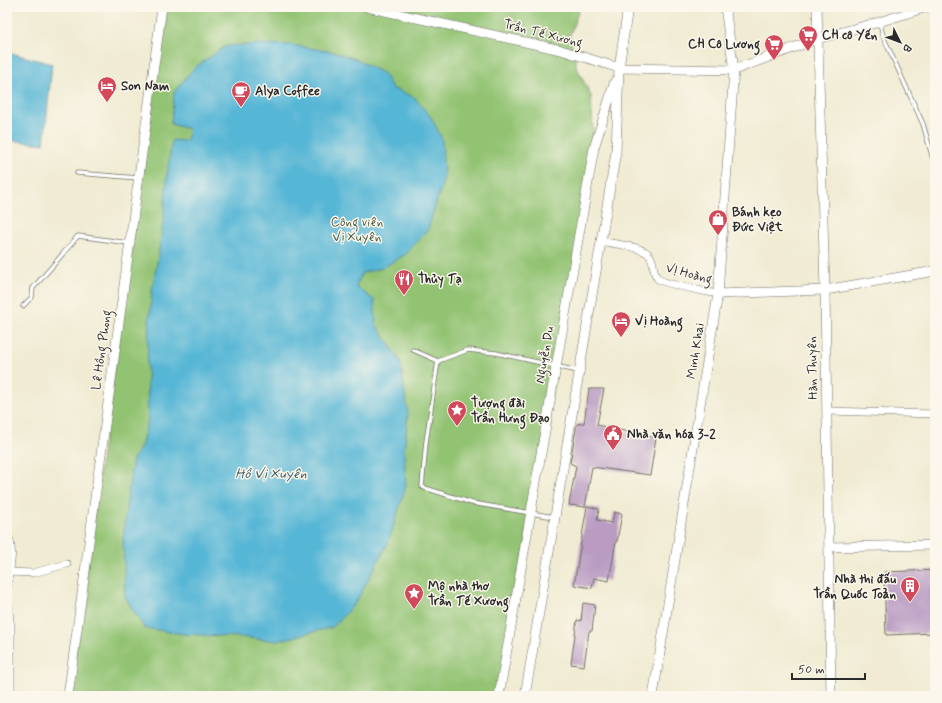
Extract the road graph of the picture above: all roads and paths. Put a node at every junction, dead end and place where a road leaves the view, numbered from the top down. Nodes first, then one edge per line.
1 (162, 7) edge
2 (367, 7) edge
3 (628, 7) edge
4 (725, 7) edge
5 (817, 7) edge
6 (928, 7) edge
7 (879, 22) junction
8 (817, 39) junction
9 (619, 68) junction
10 (734, 70) junction
11 (935, 166) edge
12 (77, 173) dead end
13 (139, 178) junction
14 (600, 241) junction
15 (130, 243) junction
16 (935, 271) edge
17 (825, 290) junction
18 (718, 294) junction
19 (23, 306) dead end
20 (413, 350) dead end
21 (438, 361) junction
22 (557, 366) junction
23 (579, 372) junction
24 (827, 411) junction
25 (935, 414) edge
26 (531, 514) junction
27 (554, 517) junction
28 (7, 534) edge
29 (935, 545) edge
30 (828, 547) junction
31 (67, 564) dead end
32 (9, 572) junction
33 (7, 588) edge
34 (7, 595) edge
35 (11, 696) edge
36 (68, 696) edge
37 (499, 696) edge
38 (525, 696) edge
39 (653, 696) edge
40 (830, 696) edge

1 - 13 street, Lê Hồng Phong
2 - 9 street, Trần Tế Xương
3 - 9 street, Nguyễn Du
4 - 10 street, Minh Khai
5 - 8 street, Hàn Thuyên
6 - 7 street
7 - 8 street
7 - 11 lane
8 - 10 street
8 - 17 street, Hàn Thuyên
9 - 10 street, Trần Tế Xương
9 - 14 street, Nguyễn Du
9 - 22 street, Nguyễn Du
10 - 18 street, Minh Khai
12 - 13 lane
13 - 15 street, Lê Hồng Phong
14 - 18 street, VỊ Hoàng
14 - 23 street, Nguyễn Du
15 - 19 lane
15 - 36 street, Lê Hồng Phong
16 - 17 street, VỊ Hoàng
17 - 18 street, VỊ Hoàng
17 - 24 street, Hàn Thuyên
18 - 39 street, Minh Khai
20 - 21 lane
21 - 22 lane
21 - 26 lane
22 - 23 lane
22 - 26 street, Nguyễn Du
23 - 27 street, Nguyễn Du
24 - 25 street
24 - 30 street, Hàn Thuyên
26 - 27 lane
26 - 37 street, Nguyễn Du
27 - 38 street, Nguyễn Du
28 - 32 street
29 - 30 street
30 - 40 street, Hàn Thuyên
31 - 32 street
32 - 33 street
34 - 35 street

